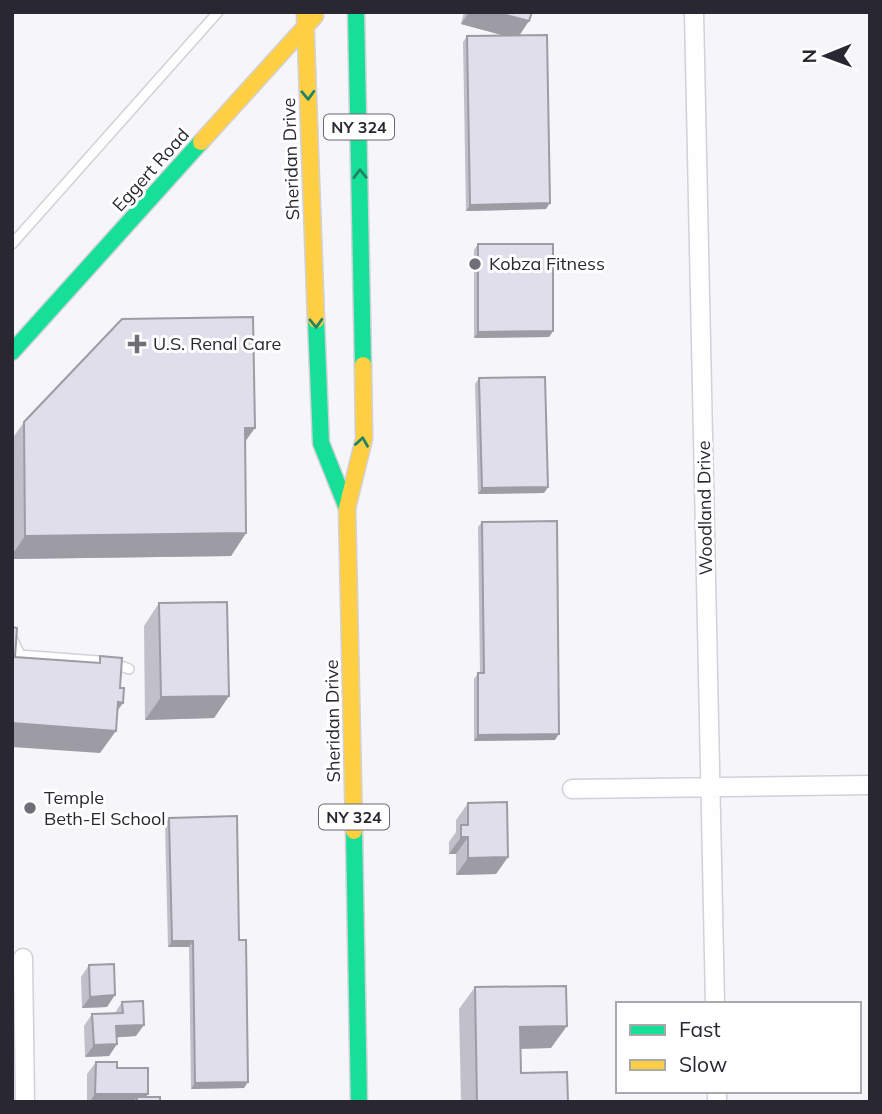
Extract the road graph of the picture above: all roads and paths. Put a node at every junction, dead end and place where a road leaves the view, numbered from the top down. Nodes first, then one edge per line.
1 (218, 12) edge
2 (317, 12) edge
3 (356, 12) edge
4 (694, 12) edge
5 (305, 20) edge
6 (12, 244) edge
7 (13, 351) edge
8 (347, 509) junction
9 (12, 638) edge
10 (130, 669) dead end
11 (870, 785) edge
12 (710, 788) junction
13 (572, 789) dead end
14 (23, 958) dead end
15 (715, 1002) edge
16 (21, 1101) edge
17 (359, 1102) edge

1 - 6 lane
2 - 5 main road, Eggert Road
8 -> 3 main road, Sheridan Drive / NY 324
4 - 12 street, Woodland Drive
5 - 7 main road, Eggert Road
5 -> 8 main road, Sheridan Drive / NY 324
8 - 17 main road, Sheridan Drive / NY 324
9 - 10 lane
11 - 12 street
12 - 13 street
12 - 15 street, Woodland Drive
14 - 16 street

